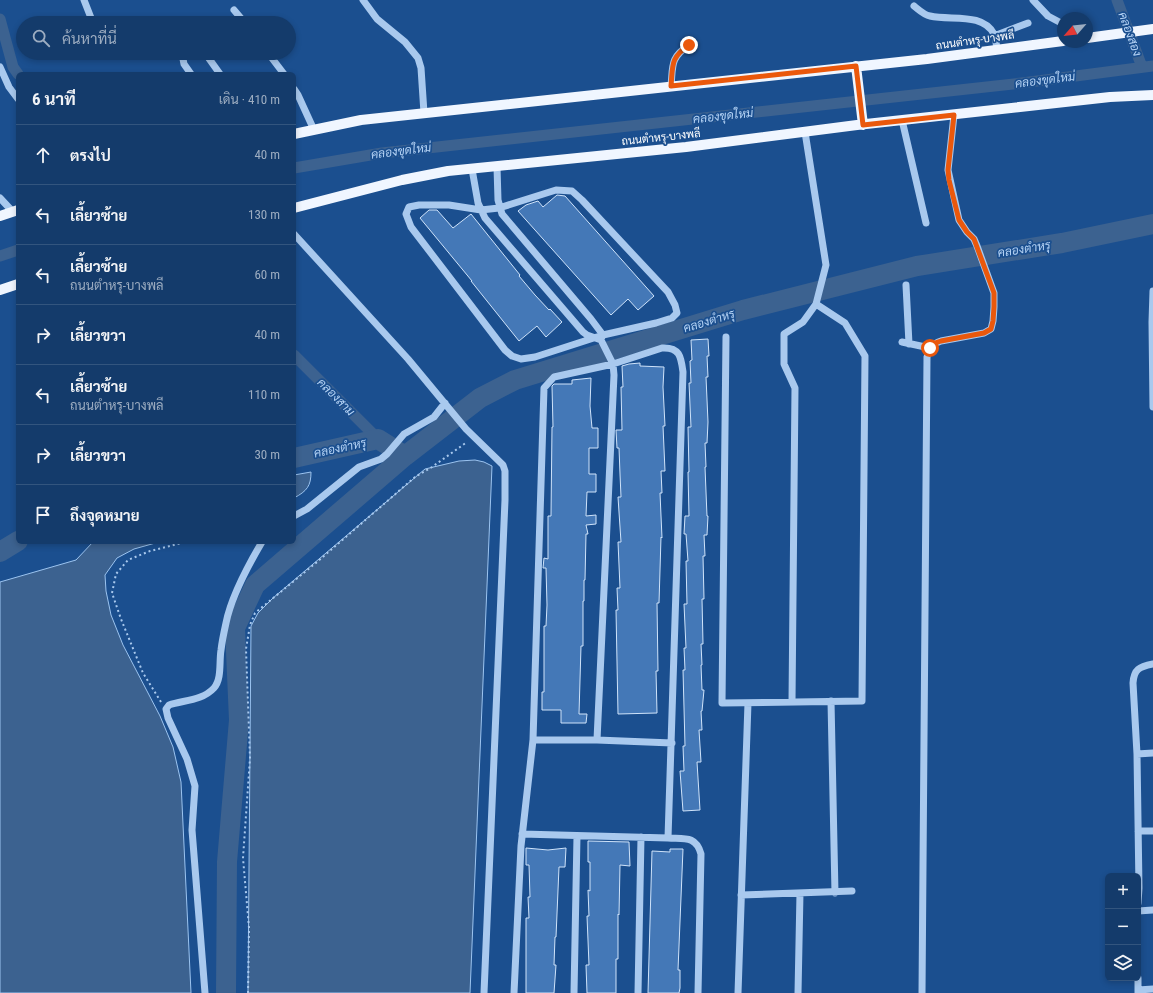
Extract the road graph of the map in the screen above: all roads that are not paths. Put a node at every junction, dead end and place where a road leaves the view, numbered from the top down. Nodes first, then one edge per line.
1 (84, 0) edge
2 (363, 0) edge
3 (1033, 0) edge
4 (914, 6) dead end
5 (234, 10) dead end
6 (90, 16) edge
7 (239, 16) edge
8 (1057, 21) edge
9 (1028, 23) dead end
10 (1153, 28) edge
11 (994, 36) junction
12 (1093, 37) edge
13 (1057, 42) edge
14 (689, 45) dead end
15 (997, 49) junction
16 (184, 60) edge
17 (210, 60) edge
18 (273, 60) edge
19 (856, 66) junction
20 (0, 67) edge
21 (190, 72) edge
22 (216, 72) edge
23 (282, 72) edge
24 (671, 86) junction
25 (296, 92) edge
26 (1153, 95) edge
27 (16, 96) edge
28 (424, 113) junction
29 (954, 115) junction
30 (902, 120) junction
31 (863, 125) junction
32 (314, 130) junction
33 (805, 132) junction
34 (296, 134) edge
35 (497, 166) junction
36 (472, 169) junction
37 (0, 198) edge
38 (296, 207) edge
39 (500, 208) junction
40 (481, 210) junction
41 (16, 211) edge
42 (0, 216) edge
43 (926, 223) dead end
44 (296, 236) edge
45 (16, 285) edge
46 (906, 285) dead end
47 (0, 290) edge
48 (1153, 291) edge
49 (816, 304) junction
50 (1152, 322) edge
51 (726, 337) dead end
52 (600, 339) junction
53 (930, 348) junction
54 (613, 364) junction
55 (1153, 402) edge
56 (445, 403) junction
57 (296, 515) edge
58 (261, 544) edge
59 (1153, 664) edge
60 (831, 701) junction
61 (792, 702) junction
62 (748, 703) junction
63 (533, 740) junction
64 (597, 740) junction
65 (672, 743) junction
66 (1153, 753) edge
67 (1137, 754) junction
68 (1138, 831) junction
69 (1153, 831) edge
70 (522, 834) junction
71 (577, 836) junction
72 (640, 837) junction
73 (668, 838) junction
74 (1138, 873) edge
75 (852, 892) dead end
76 (800, 893) junction
77 (835, 893) junction
78 (741, 895) junction
79 (1153, 910) edge
80 (1141, 911) edge
81 (1153, 989) edge
82 (1138, 991) edge
83 (205, 993) edge
84 (484, 993) edge
85 (514, 993) edge
86 (574, 993) edge
87 (638, 993) edge
88 (698, 993) edge
89 (738, 993) edge
90 (798, 993) edge
91 (922, 993) edge

1 - 6 street
2 - 28 street
3 - 8 street
4 - 11 street
5 - 7 street
9 - 11 street
10 - 12 main road
11 - 15 street
13 - 15 main road, ถนนตำหรุ-บางพลี
14 - 24 street
15 - 19 main road, ถนนตำหรุ-บางพลี
16 - 21 street
17 - 22 street
18 - 23 street
19 - 24 main road, ถนนตำหรุ-บางพลี
19 - 31 main road
20 - 27 street
24 - 28 main road, ถนนตำหรุ-บางพลี
25 - 32 street
26 - 29 main road, ถนนตำหรุ-บางพลี
28 - 32 main road, ถนนตำหรุ-บางพลี
29 - 30 main road, ถนนตำหรุ-บางพลี
29 - 53 street
30 - 31 main road, ถนนตำหรุ-บางพลี
30 - 43 street
31 - 33 main road, ถนนตำหรุ-บางพลี
32 - 34 main road, ถนนตำหรุ-บางพลี
33 - 35 main road, ถนนตำหรุ-บางพลี
33 - 49 street
35 - 36 main road, ถนนตำหรุ-บางพลี
35 - 39 street
36 - 38 main road, ถนนตำหรุ-บางพลี
36 - 40 street
37 - 41 street
39 - 40 street
39 - 52 street
39 - 52 street
40 - 52 street
40 - 52 street
41 - 42 main road
44 - 56 street
45 - 47 main road
46 - 53 street
48 - 50 street
49 - 60 street
49 - 61 street
50 - 55 street
51 - 62 street
52 - 54 street
53 - 91 street
54 - 63 street
54 - 64 street
54 - 65 street
56 - 57 street
56 - 84 street
58 - 83 street
59 - 67 street
60 - 61 street
60 - 77 street
61 - 62 street
62 - 78 street
63 - 64 street
63 - 70 street
64 - 65 street
65 - 73 street
66 - 67 street
67 - 68 street
68 - 69 street
68 - 74 street
70 - 71 street
70 - 85 street
71 - 72 street
71 - 86 street
72 - 73 street
72 - 87 street
73 - 88 street
75 - 77 street
76 - 77 street
76 - 78 street
76 - 90 street
78 - 89 street
79 - 80 street
81 - 82 street

